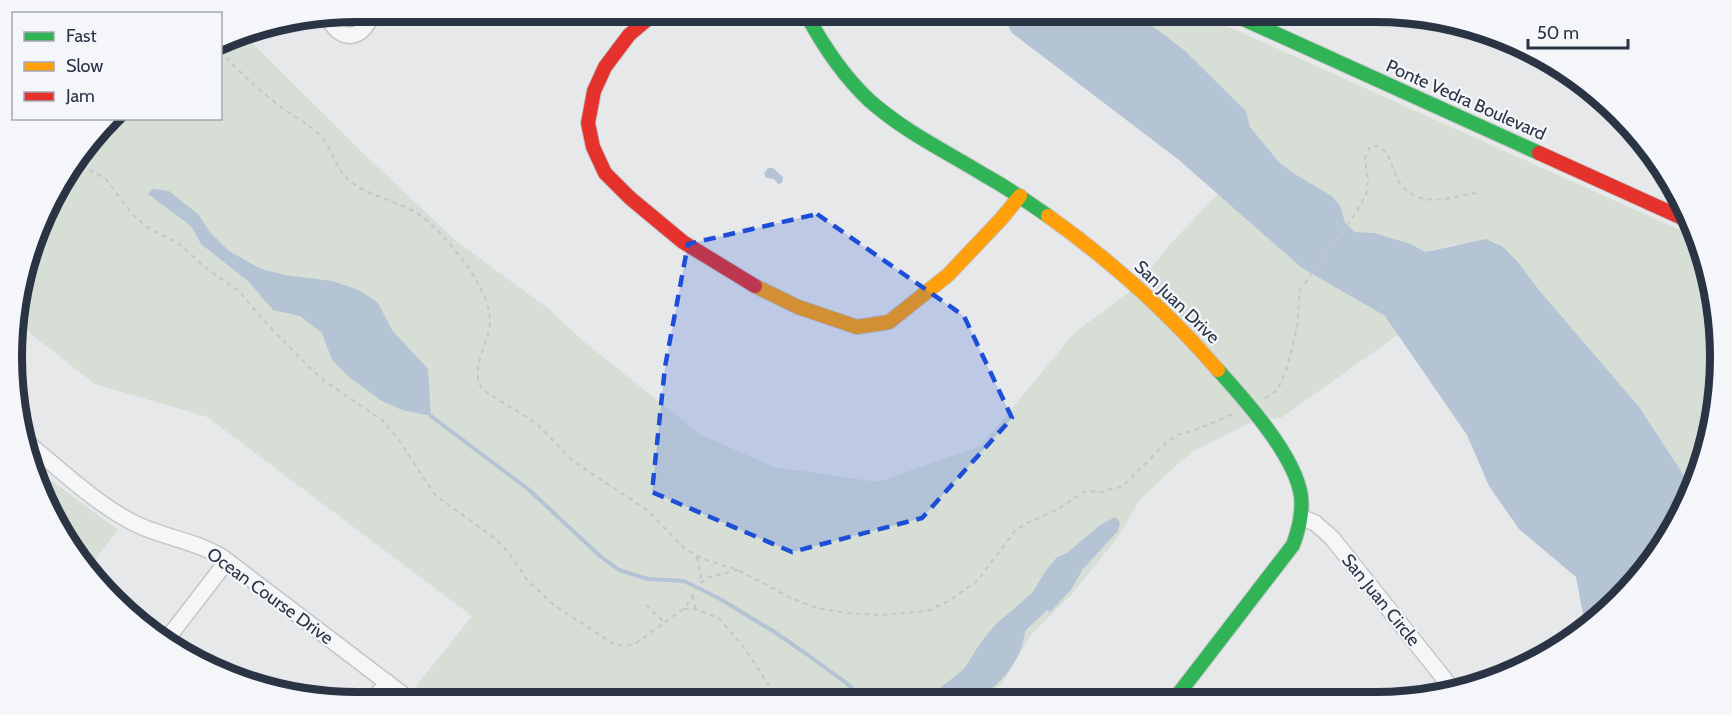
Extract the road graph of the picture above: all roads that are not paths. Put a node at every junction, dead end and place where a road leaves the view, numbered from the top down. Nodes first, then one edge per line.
1 (368, 22) edge
2 (644, 22) edge
3 (810, 22) edge
4 (1250, 22) edge
5 (332, 23) edge
6 (1020, 196) junction
7 (1678, 216) edge
8 (36, 449) edge
9 (1301, 517) junction
10 (227, 561) junction
11 (171, 636) edge
12 (387, 682) junction
13 (1448, 684) edge
14 (379, 692) edge
15 (400, 692) edge
16 (1180, 692) edge

1 - 5 street
2 - 6 street
3 - 6 street, San Juan Drive
4 - 7 street, Ponte Vedra Boulevard
6 - 9 street, San Juan Drive
8 - 10 street, Ocean Course Drive
9 - 13 street, San Juan Circle
9 - 16 street, San Juan Drive
10 - 11 street
10 - 12 street, Ocean Course Drive
12 - 14 street
12 - 15 street, Ocean Course Drive

